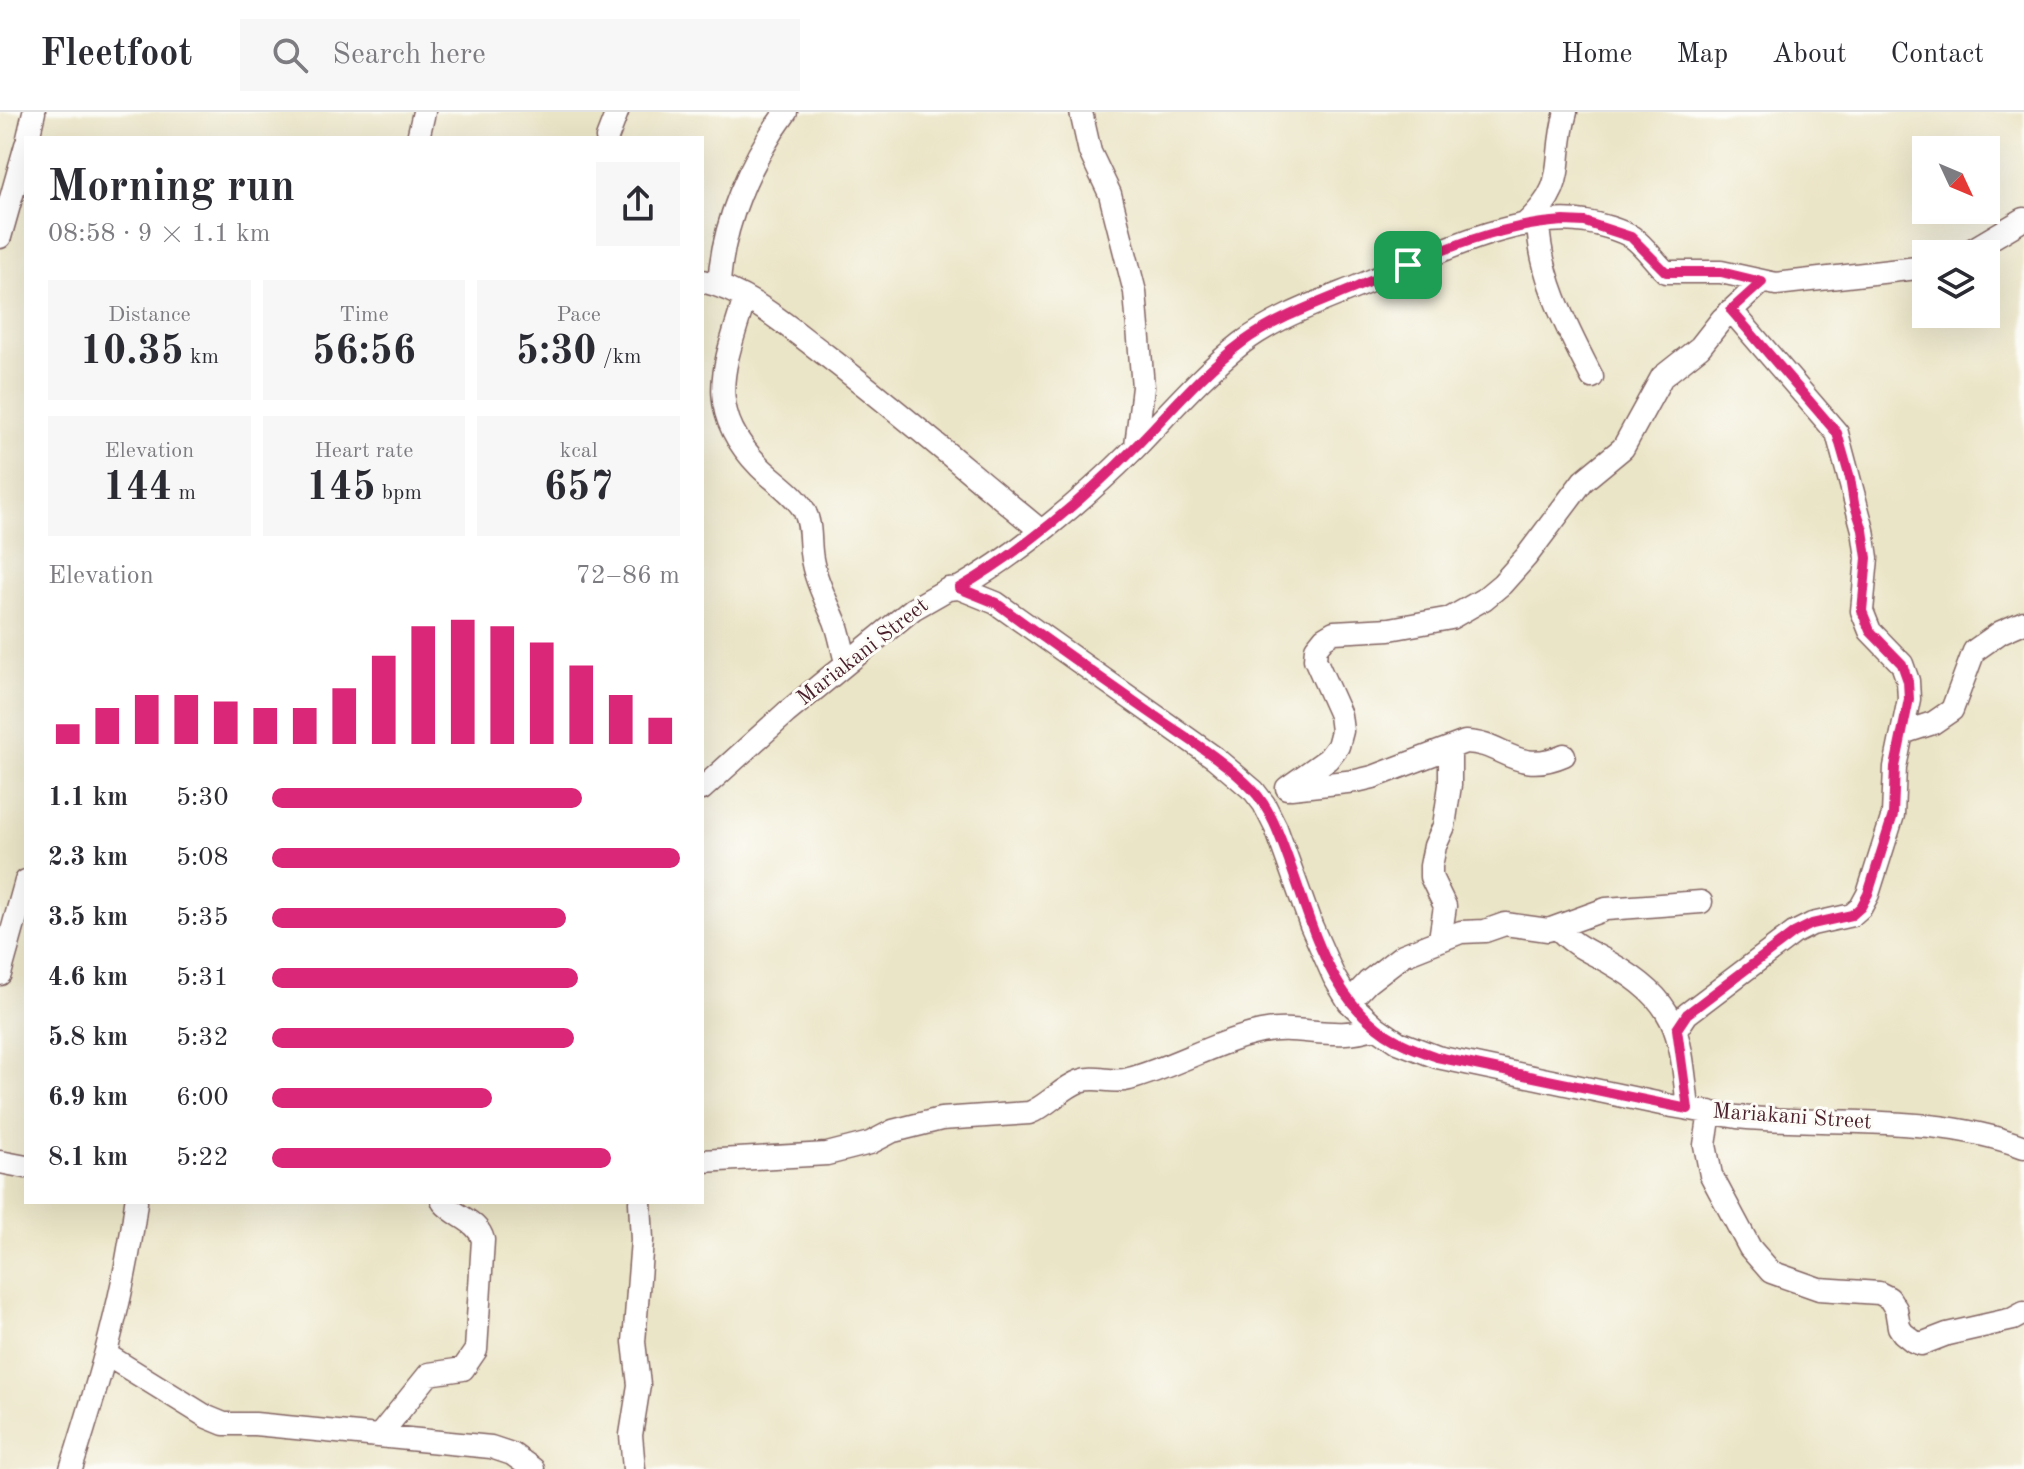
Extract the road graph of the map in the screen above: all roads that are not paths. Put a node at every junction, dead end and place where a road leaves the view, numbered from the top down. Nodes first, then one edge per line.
1 (34, 112) edge
2 (424, 112) edge
3 (617, 112) edge
4 (786, 112) edge
5 (1081, 112) edge
6 (1566, 112) edge
7 (28, 136) edge
8 (418, 136) edge
9 (608, 136) edge
10 (24, 151) edge
11 (16, 174) edge
12 (2024, 219) edge
13 (1531, 224) junction
14 (0, 237) edge
15 (1989, 240) edge
16 (1912, 269) edge
17 (1762, 282) junction
18 (710, 283) edge
19 (745, 298) junction
20 (1731, 310) junction
21 (1592, 377) dead end
22 (1136, 446) junction
23 (1040, 530) junction
24 (959, 588) junction
25 (2024, 622) edge
26 (846, 662) junction
27 (1902, 733) junction
28 (1450, 748) junction
29 (1564, 755) dead end
30 (704, 787) edge
31 (1287, 788) junction
32 (1254, 791) junction
33 (24, 888) edge
34 (1701, 902) dead end
35 (1558, 928) junction
36 (1440, 939) junction
37 (0, 974) edge
38 (1349, 1002) junction
39 (1376, 1027) junction
40 (1677, 1029) junction
41 (1699, 1110) junction
42 (2024, 1147) edge
43 (704, 1161) edge
44 (0, 1162) edge
45 (24, 1167) edge
46 (136, 1204) edge
47 (445, 1204) edge
48 (640, 1204) edge
49 (2024, 1313) edge
50 (107, 1355) junction
51 (379, 1436) junction
52 (71, 1469) edge
53 (533, 1469) edge
54 (634, 1469) edge

1 - 7 street
2 - 8 street
3 - 9 street
4 - 18 street
5 - 22 street
6 - 13 street
10 - 11 street
11 - 14 street
12 - 15 street
13 - 17 street
13 - 21 street
13 - 22 street
16 - 17 street
17 - 20 street
18 - 19 street
19 - 23 street
19 - 26 street
20 - 27 street
20 - 31 street
22 - 23 street
23 - 24 street
24 - 26 street, Mariakani Street
24 - 32 street, Mariakani Street
25 - 27 street
26 - 30 street, Mariakani Street
27 - 40 street
28 - 29 street
28 - 31 street
28 - 36 street
31 - 32 street
32 - 38 street, Mariakani Street
33 - 37 street
34 - 35 street
35 - 36 street
35 - 40 street
36 - 38 street
38 - 39 street, Mariakani Street
39 - 41 street, Mariakani Street
39 - 43 street
40 - 41 street
41 - 42 street, Mariakani Street
41 - 49 street
44 - 45 street
46 - 50 street
47 - 51 street
48 - 54 street
50 - 51 street
50 - 52 street
51 - 53 street

